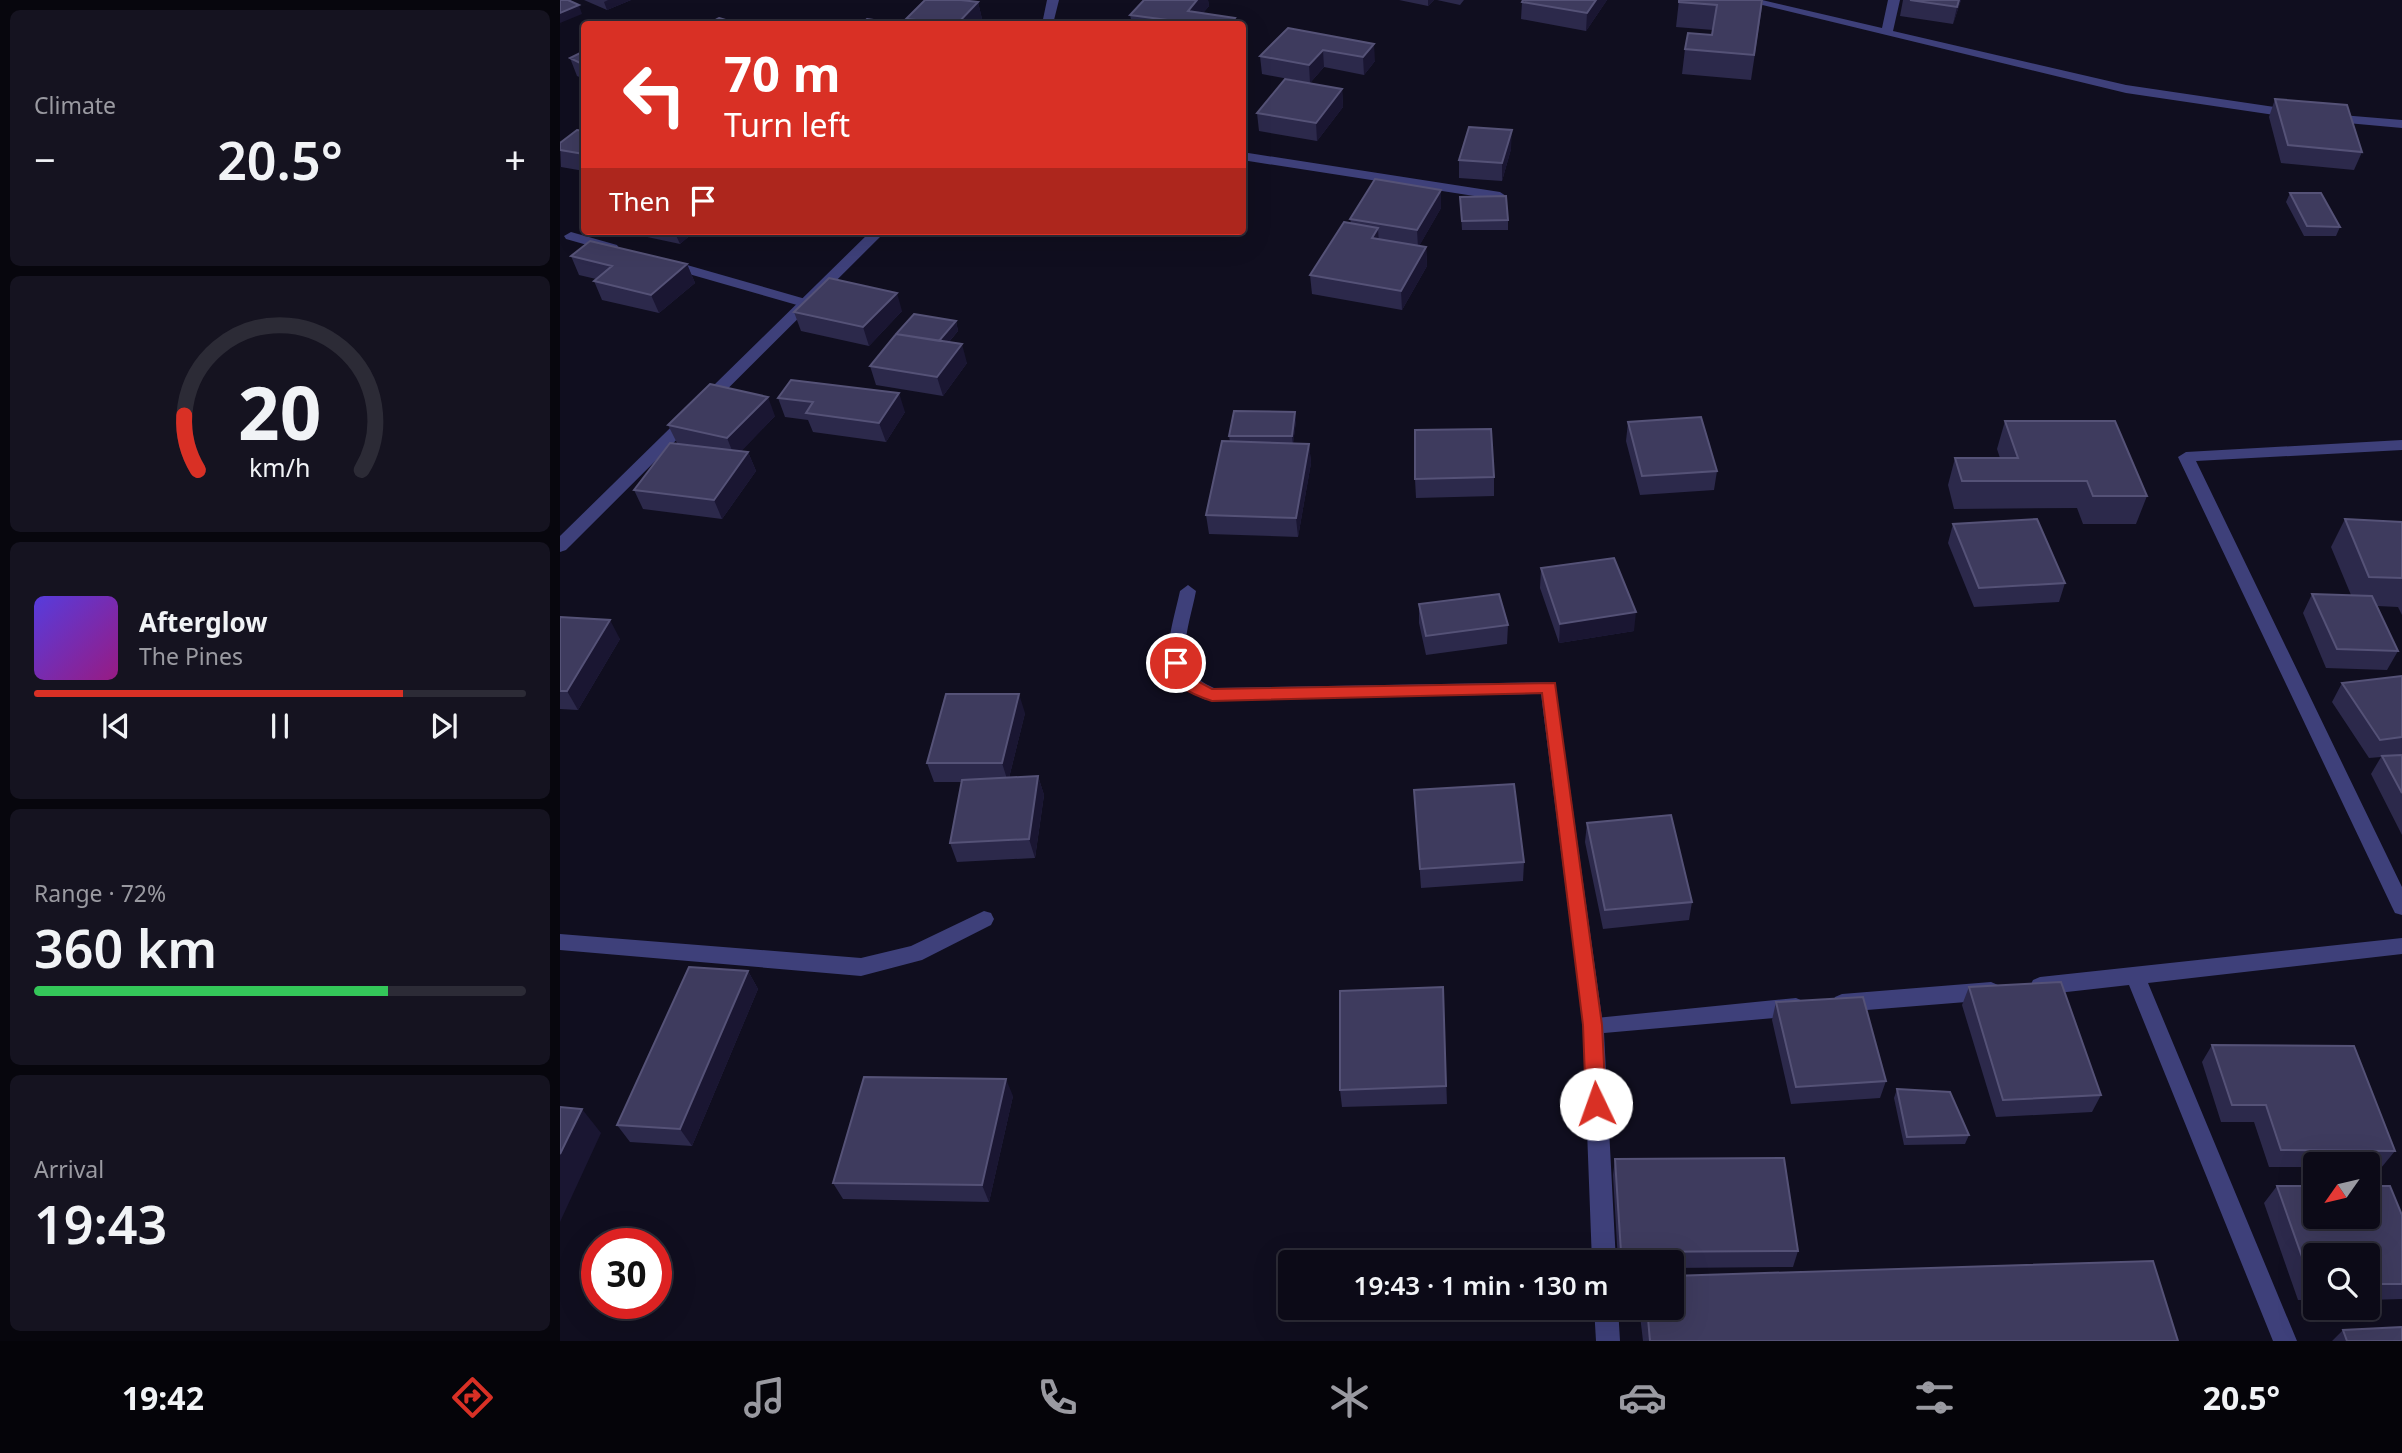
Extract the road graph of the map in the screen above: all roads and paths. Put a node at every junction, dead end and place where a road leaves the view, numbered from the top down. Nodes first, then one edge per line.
1 (1053, 0) edge
2 (1748, 0) edge
3 (1894, 0) edge
4 (1048, 21) edge
5 (1888, 33) junction
6 (2402, 124) edge
7 (1246, 157) edge
8 (1500, 196) edge
9 (875, 235) edge
10 (571, 236) dead end
11 (623, 251) edge
12 (649, 258) edge
13 (804, 303) junction
14 (2402, 445) edge
15 (560, 546) edge
16 (1188, 590) dead end
17 (2402, 907) edge
18 (984, 919) dead end
19 (560, 942) edge
20 (2402, 946) edge
21 (2136, 978) junction
22 (1592, 1025) junction
23 (1603, 1250) edge
24 (1607, 1320) edge
25 (1608, 1341) edge
26 (2284, 1341) edge

1 - 4 street
2 - 5 street
3 - 5 street
5 - 6 street
7 - 8 street
9 - 13 street
10 - 11 street
12 - 13 street
13 - 15 street
14 - 17 street
16 - 22 street
18 - 19 street
20 - 21 street
21 - 22 street
21 - 26 street
22 - 23 street
24 - 25 street

